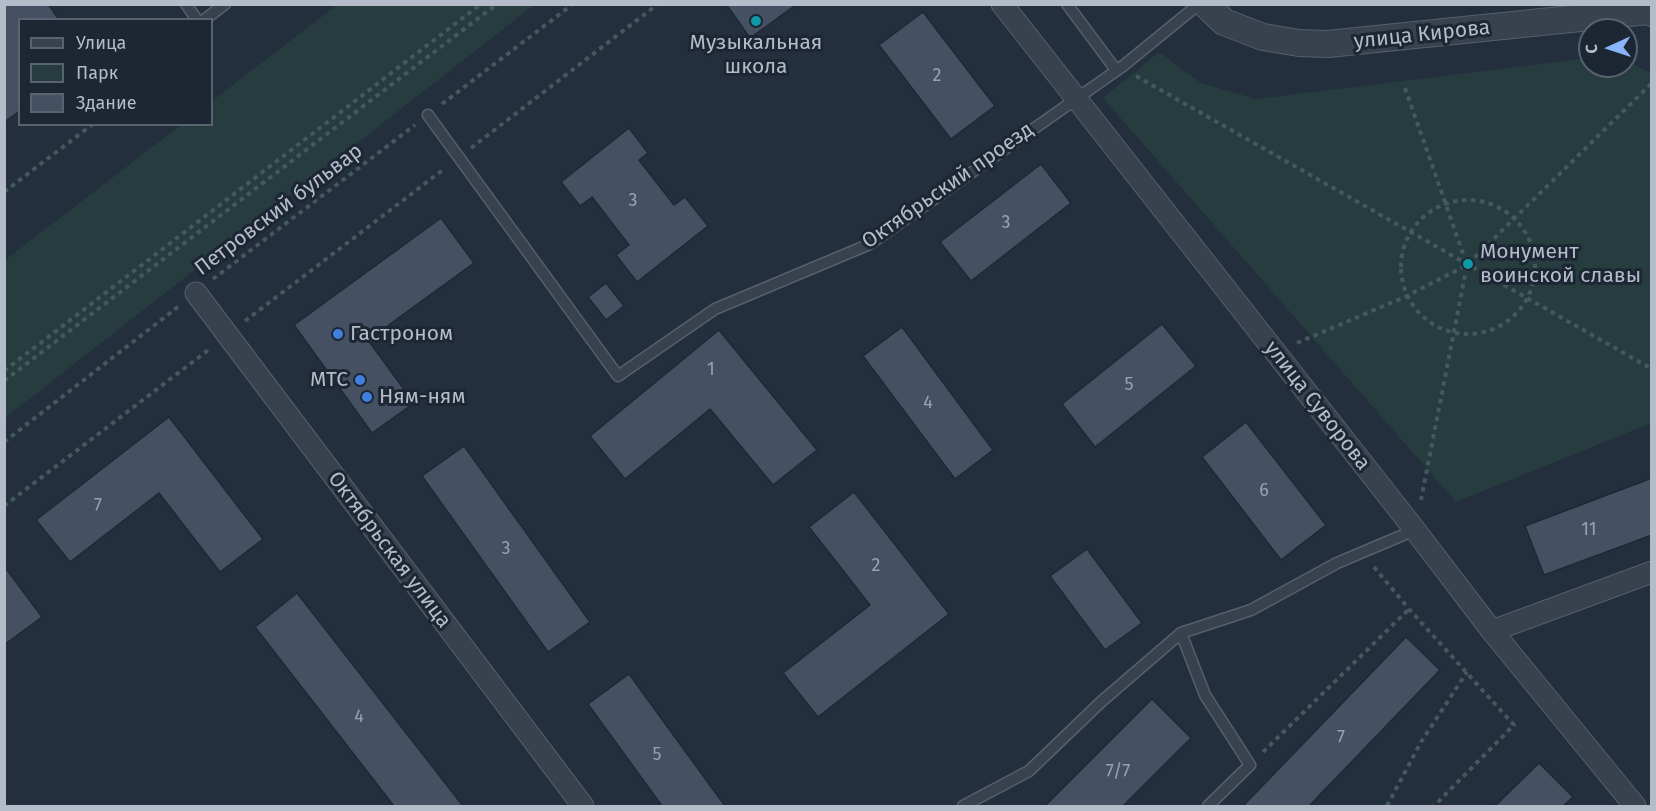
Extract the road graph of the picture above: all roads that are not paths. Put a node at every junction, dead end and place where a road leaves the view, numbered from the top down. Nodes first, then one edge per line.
1 (186, 4) edge
2 (225, 4) edge
3 (1002, 4) edge
4 (1067, 4) edge
5 (1199, 4) edge
6 (1205, 4) edge
7 (1650, 11) edge
8 (196, 18) edge
9 (207, 18) edge
10 (1120, 68) junction
11 (1074, 99) junction
12 (428, 115) road end
13 (196, 293) road end
14 (1415, 530) junction
15 (1652, 572) edge
16 (1492, 631) junction
17 (1181, 633) junction
18 (582, 807) edge
19 (963, 807) edge
20 (1208, 807) edge
21 (1635, 807) edge

1 - 8 lane
2 - 9 lane
3 - 11 street, улица Суворова
4 - 10 lane
5 - 10 lane, Октябрьский проезд
6 - 7 street, улица Кирова
10 - 11 lane, Октябрьский проезд
11 - 12 lane, Октябрьский проезд
11 - 14 street, улица Суворова
13 - 18 street, Октябрьская улица
14 - 16 street, улица Суворова
14 - 17 lane
15 - 16 street
16 - 21 street, улица Суворова
17 - 19 lane
17 - 20 lane

